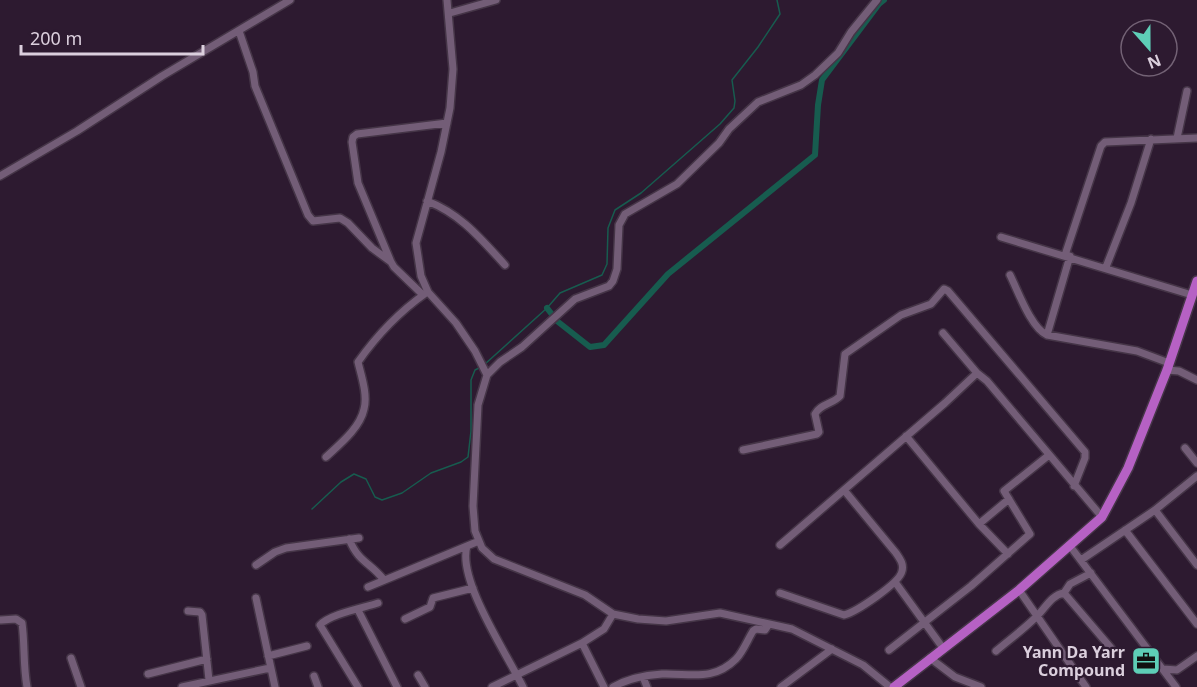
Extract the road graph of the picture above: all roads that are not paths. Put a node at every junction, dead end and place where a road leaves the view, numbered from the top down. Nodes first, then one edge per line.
1 (290, 0) edge
2 (447, 0) edge
3 (496, 0) edge
4 (877, 0) edge
5 (450, 13) junction
6 (239, 31) junction
7 (1187, 91) dead end
8 (447, 123) junction
9 (1177, 138) junction
10 (1197, 138) edge
11 (1151, 139) junction
12 (0, 176) edge
13 (427, 201) junction
14 (1001, 237) dead end
15 (1067, 256) junction
16 (391, 262) junction
17 (505, 265) dead end
18 (1106, 267) junction
19 (1010, 275) dead end
20 (1197, 281) edge
21 (425, 293) junction
22 (1192, 295) junction
23 (943, 333) dead end
24 (1047, 335) junction
25 (1168, 366) junction
26 (486, 372) junction
27 (977, 373) junction
28 (1197, 380) edge
29 (906, 436) junction
30 (1185, 448) dead end
31 (743, 450) dead end
32 (1049, 455) junction
33 (326, 457) dead end
34 (1197, 463) edge
35 (1197, 476) edge
36 (1074, 486) junction
37 (844, 490) junction
38 (1009, 499) junction
39 (1155, 510) junction
40 (1102, 518) junction
41 (979, 524) junction
42 (1125, 530) junction
43 (359, 538) dead end
44 (349, 539) junction
45 (479, 541) junction
46 (780, 545) dead end
47 (467, 546) junction
48 (1070, 546) junction
49 (1008, 554) junction
50 (1081, 560) junction
51 (256, 565) dead end
52 (1197, 565) edge
53 (1091, 573) junction
54 (384, 580) junction
55 (896, 582) junction
56 (368, 587) dead end
57 (473, 588) junction
58 (1019, 590) junction
59 (780, 593) dead end
60 (1064, 593) junction
61 (256, 598) dead end
62 (378, 603) dead end
63 (358, 610) junction
64 (188, 611) dead end
65 (613, 614) junction
66 (1037, 617) junction
67 (405, 619) dead end
68 (1, 620) edge
69 (924, 623) junction
70 (769, 624) junction
71 (1197, 624) edge
72 (582, 643) junction
73 (307, 646) dead end
74 (944, 648) junction
75 (1111, 648) dead end
76 (832, 649) junction
77 (889, 650) dead end
78 (996, 651) dead end
79 (268, 656) junction
80 (1197, 656) edge
81 (71, 658) dead end
82 (930, 658) junction
83 (207, 659) junction
84 (270, 668) junction
85 (1163, 669) junction
86 (148, 674) dead end
87 (418, 675) dead end
88 (314, 676) dead end
89 (518, 676) junction
90 (643, 677) junction
91 (209, 680) junction
92 (395, 683) edge
93 (27, 687) edge
94 (81, 687) edge
95 (182, 687) edge
96 (275, 687) edge
97 (317, 687) edge
98 (358, 687) edge
99 (387, 687) edge
100 (425, 687) edge
101 (492, 687) edge
102 (523, 687) edge
103 (604, 687) edge
104 (613, 687) edge
105 (647, 687) edge
106 (781, 687) edge
107 (892, 687) edge
108 (981, 687) edge
109 (1086, 687) edge
110 (1176, 687) edge

1 - 6 street
2 - 5 street
3 - 5 street
4 - 26 street
5 - 8 street
6 - 12 street
6 - 16 street
7 - 9 street
8 - 13 street
8 - 16 street
9 - 10 street
9 - 11 street
11 - 15 street
11 - 18 street
13 - 17 street
13 - 21 street
14 - 15 street
15 - 18 street
15 - 24 street
16 - 21 street
18 - 22 street
19 - 24 street
20 - 22 highway
21 - 26 street
21 - 33 street
22 - 25 highway
23 - 27 street
24 - 25 street
25 - 28 street
25 - 40 highway
26 - 45 street
27 - 29 street
27 - 32 street
29 - 37 street
29 - 41 street
30 - 34 street
31 - 36 street
32 - 36 street
32 - 38 street
35 - 39 street
36 - 40 street
37 - 46 street
37 - 55 street
38 - 41 street
38 - 49 street
39 - 42 street
39 - 52 street
40 - 48 highway
41 - 49 street
42 - 50 street
42 - 71 street
43 - 44 street
44 - 51 street
44 - 54 street
45 - 47 street
45 - 65 street
47 - 54 street
47 - 57 street
48 - 50 street
48 - 58 highway
49 - 69 street
50 - 53 street
53 - 60 street
53 - 85 street
54 - 56 street
55 - 59 street
55 - 69 street
57 - 67 street
57 - 89 street
58 - 66 street
58 - 74 highway
60 - 66 street
60 - 75 street
61 - 79 street
62 - 63 street
63 - 92 street
63 - 98 street
64 - 83 street
65 - 70 street
65 - 72 street
66 - 78 street
66 - 109 street
68 - 93 street
69 - 74 street
69 - 77 street
70 - 76 street
70 - 90 street
72 - 89 street
72 - 103 street
73 - 79 street
74 - 82 highway
76 - 106 street
76 - 107 street
79 - 84 street
80 - 85 street
81 - 94 street
82 - 107 highway
82 - 108 street
83 - 86 street
83 - 91 street
84 - 91 street
84 - 96 street
85 - 110 street
87 - 100 street
88 - 97 street
89 - 101 street
89 - 102 street
90 - 104 street
90 - 105 street
91 - 95 street
92 - 99 street

